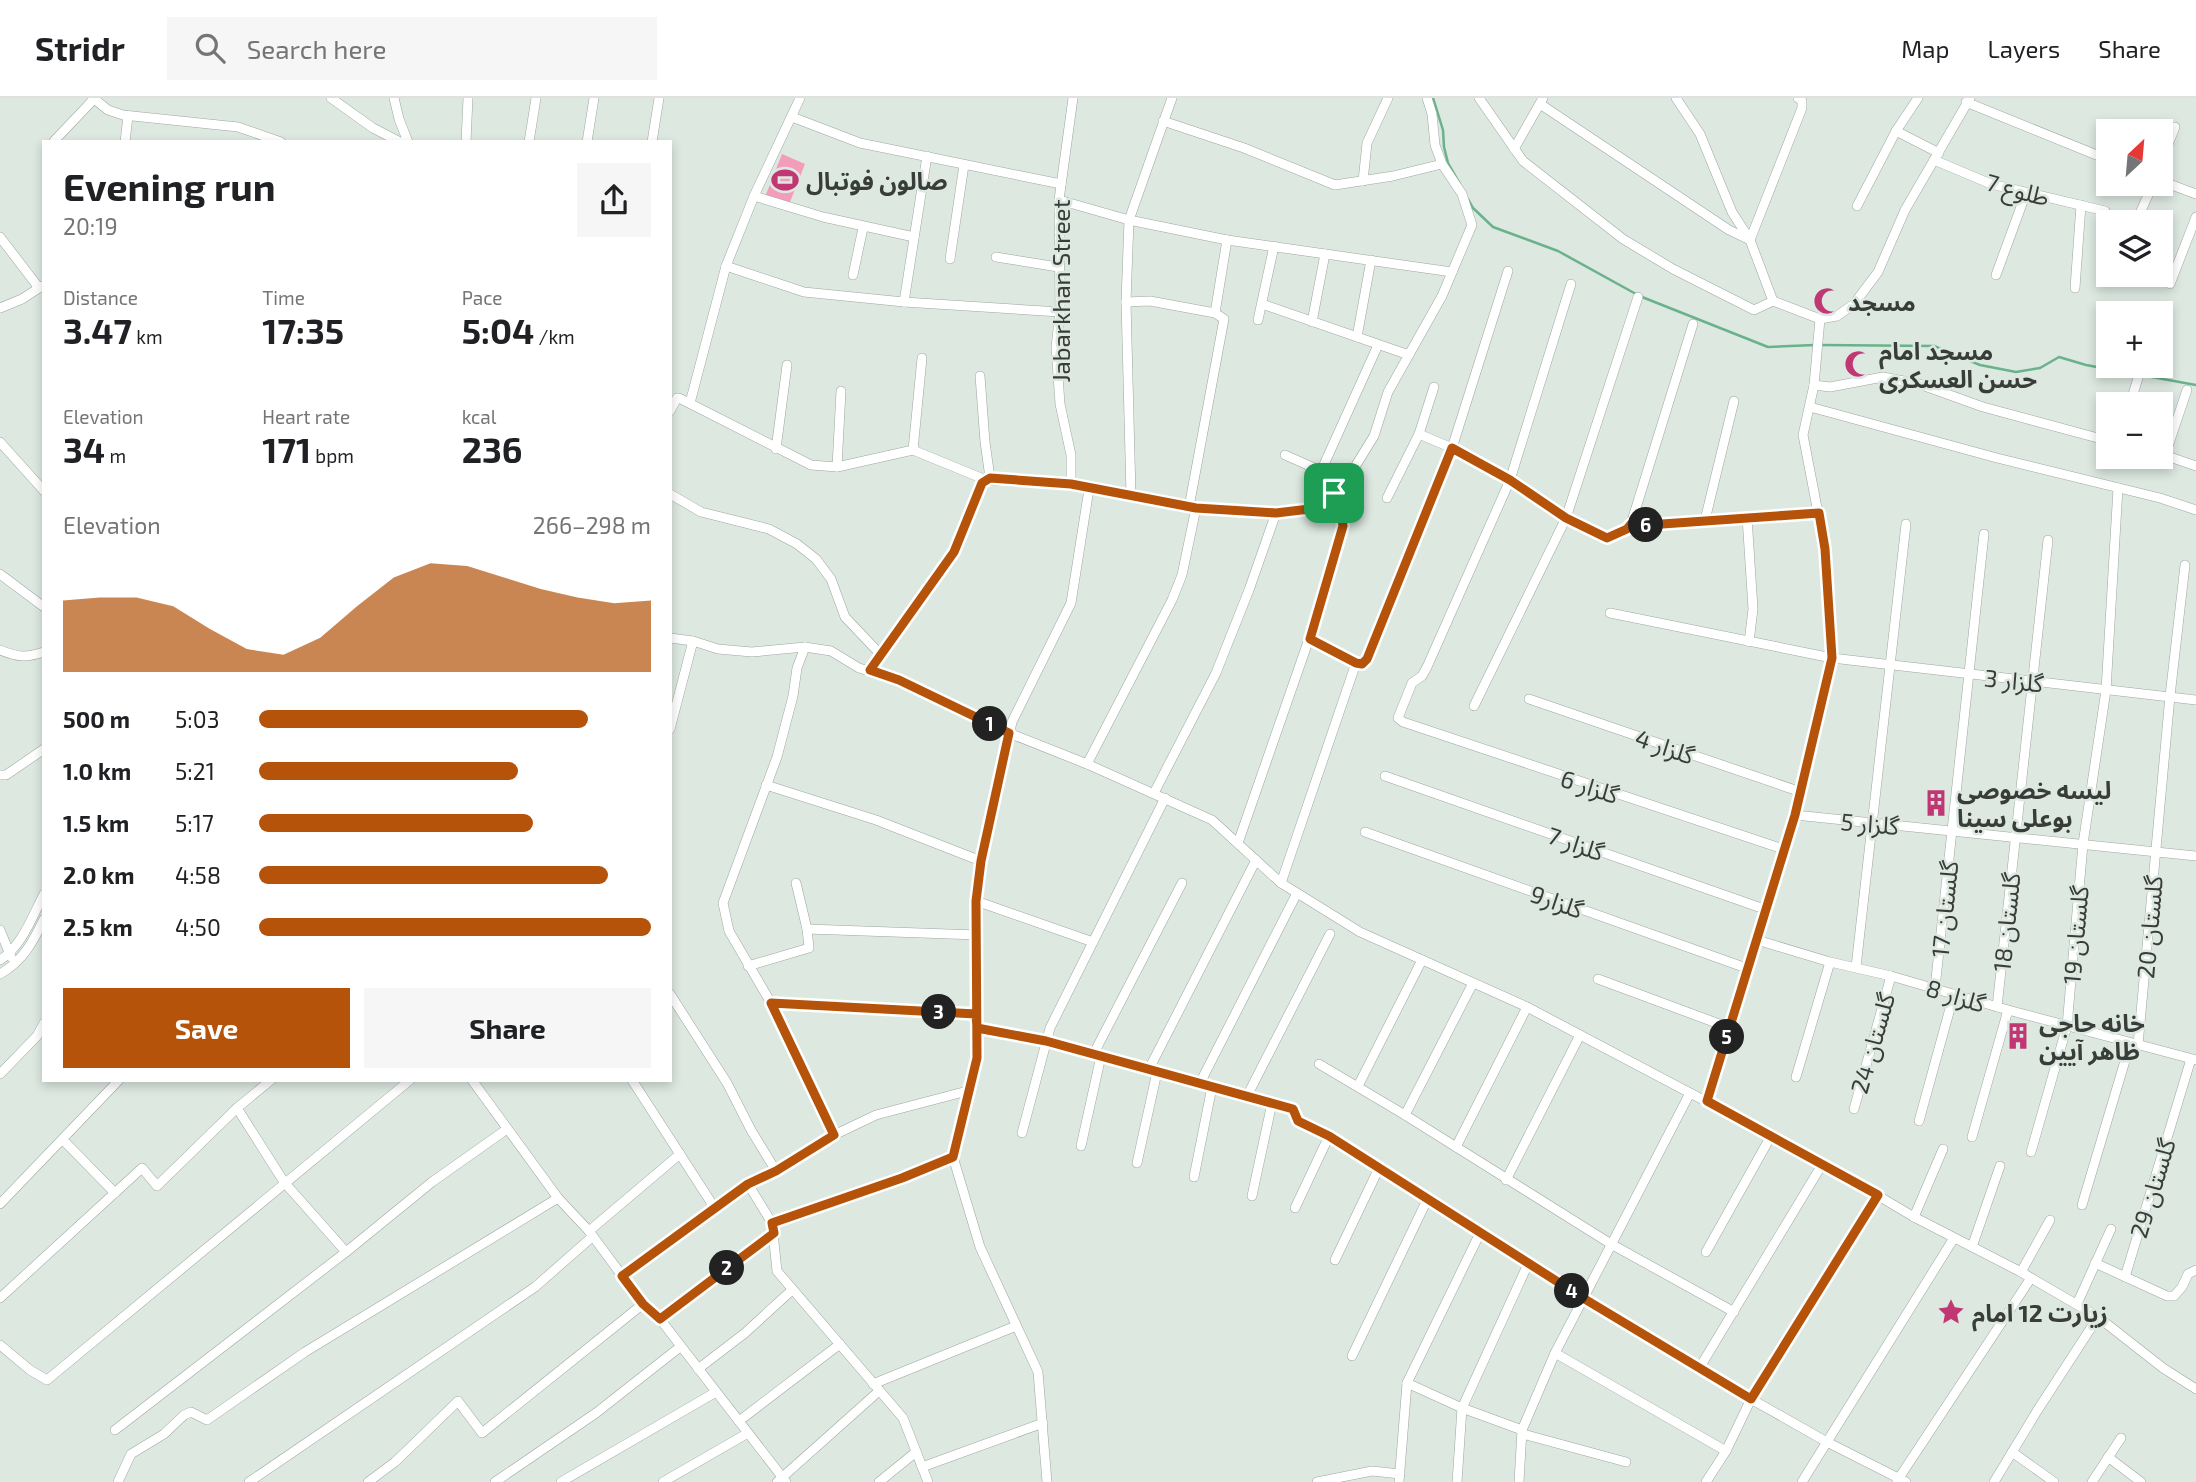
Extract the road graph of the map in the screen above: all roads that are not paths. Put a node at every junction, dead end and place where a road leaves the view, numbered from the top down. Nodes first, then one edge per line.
1 (331, 98) edge
2 (394, 98) edge
3 (468, 98) edge
4 (536, 98) edge
5 (594, 98) edge
6 (659, 98) edge
7 (800, 98) edge
8 (1073, 98) edge
9 (1172, 98) edge
10 (1388, 98) edge
11 (1427, 98) edge
12 (1479, 98) edge
13 (1676, 98) edge
14 (1798, 98) edge
15 (1918, 98) edge
16 (93, 99) edge
17 (1968, 100) edge
18 (1542, 101) edge
19 (128, 116) junction
20 (792, 117) junction
21 (1163, 121) junction
22 (1896, 131) junction
23 (256, 137) edge
24 (55, 140) edge
25 (125, 140) edge
26 (396, 140) edge
27 (407, 140) edge
28 (466, 140) edge
29 (529, 140) edge
30 (587, 140) edge
31 (652, 140) edge
32 (1514, 149) junction
33 (2096, 154) edge
34 (927, 156) junction
35 (1936, 157) junction
36 (964, 164) junction
37 (1442, 164) junction
38 (1363, 181) junction
39 (1061, 184) junction
40 (2174, 186) edge
41 (2026, 193) junction
42 (2196, 194) edge
43 (754, 196) junction
44 (1059, 200) junction
45 (2081, 205) junction
46 (1857, 206) dead end
47 (2101, 210) edge
48 (2196, 217) edge
49 (1129, 220) junction
50 (863, 228) junction
51 (0, 237) edge
52 (914, 237) junction
53 (1227, 240) junction
54 (1749, 240) junction
55 (1274, 246) junction
56 (1325, 254) junction
57 (996, 257) dead end
58 (950, 259) dead end
59 (1371, 260) junction
60 (726, 265) junction
61 (1058, 267) junction
62 (1508, 271) dead end
63 (1451, 272) junction
64 (853, 275) dead end
65 (1996, 275) dead end
66 (2173, 276) edge
67 (1571, 284) dead end
68 (42, 287) edge
69 (2076, 288) dead end
70 (1638, 296) dead end
71 (904, 302) junction
72 (1126, 302) junction
73 (1773, 302) junction
74 (1262, 304) junction
75 (2, 305) edge
76 (1060, 312) junction
77 (1215, 313) junction
78 (1821, 319) junction
79 (1258, 320) dead end
80 (1312, 321) junction
81 (1693, 324) dead end
82 (1357, 337) junction
83 (1378, 345) junction
84 (1409, 355) junction
85 (922, 358) dead end
86 (787, 365) dead end
87 (980, 376) dead end
88 (2138, 378) dead end
89 (1814, 385) junction
90 (1434, 387) dead end
91 (2187, 390) dead end
92 (841, 391) dead end
93 (2134, 392) edge
94 (1734, 401) dead end
95 (690, 403) junction
96 (672, 407) edge
97 (1810, 407) junction
98 (2173, 427) edge
99 (1419, 433) junction
100 (2096, 437) edge
101 (0, 442) edge
102 (1452, 448) junction
103 (776, 449) junction
104 (913, 450) junction
105 (1285, 455) dead end
106 (2173, 458) edge
107 (2196, 466) edge
108 (837, 467) junction
109 (988, 479) junction
110 (1510, 480) junction
111 (1071, 484) junction
112 (2118, 488) junction
113 (42, 489) edge
114 (1089, 489) junction
115 (1334, 493) junction
116 (672, 495) edge
117 (1131, 495) junction
118 (1387, 498) dead end
119 (1193, 507) junction
120 (2196, 510) edge
121 (1276, 513) junction
122 (1819, 513) junction
123 (1747, 517) junction
124 (1566, 518) junction
125 (1705, 520) junction
126 (1631, 524) junction
127 (1906, 524) dead end
128 (1984, 534) dead end
129 (2048, 540) dead end
130 (2185, 565) dead end
131 (0, 574) edge
132 (42, 606) edge
133 (1610, 613) dead end
134 (672, 638) edge
135 (1310, 639) junction
136 (693, 641) junction
137 (1749, 642) junction
138 (804, 647) junction
139 (0, 650) edge
140 (42, 653) edge
141 (882, 656) junction
142 (1832, 658) junction
143 (1356, 663) junction
144 (1890, 666) junction
145 (870, 670) junction
146 (1970, 675) junction
147 (2033, 682) junction
148 (2106, 690) junction
149 (2170, 696) junction
150 (1529, 699) dead end
151 (2196, 700) edge
152 (1474, 706) dead end
153 (672, 721) edge
154 (1009, 733) junction
155 (42, 750) edge
156 (1087, 764) junction
157 (0, 775) edge
158 (1385, 776) dead end
159 (766, 785) junction
160 (1801, 792) junction
161 (1154, 793) junction
162 (1165, 798) junction
163 (1795, 815) junction
164 (1872, 824) junction
165 (1952, 829) junction
166 (1365, 832) dead end
167 (2016, 836) junction
168 (1238, 843) junction
169 (2083, 844) junction
170 (1783, 849) junction
171 (2157, 851) junction
172 (2196, 856) edge
173 (1256, 860) junction
174 (981, 861) junction
175 (796, 883) dead end
176 (1182, 883) dead end
177 (1281, 883) junction
178 (1297, 893) junction
179 (42, 898) edge
180 (976, 901) junction
181 (1767, 910) junction
182 (42, 923) edge
183 (807, 929) junction
184 (0, 930) edge
185 (1330, 934) dead end
186 (978, 935) junction
187 (1757, 940) junction
188 (1093, 942) junction
189 (10, 953) junction
190 (0, 960) edge
191 (1422, 960) junction
192 (1830, 962) junction
193 (748, 966) junction
194 (13, 967) junction
195 (1856, 967) junction
196 (1749, 970) junction
197 (0, 974) edge
198 (1891, 976) junction
199 (1598, 979) dead end
200 (1473, 983) junction
201 (1935, 988) junction
202 (1954, 994) junction
203 (672, 997) edge
204 (771, 1003) junction
205 (1527, 1007) junction
206 (1997, 1007) junction
207 (2008, 1010) junction
208 (976, 1014) junction
209 (2067, 1026) junction
210 (42, 1027) edge
211 (977, 1028) junction
212 (1730, 1028) junction
213 (1580, 1035) junction
214 (1046, 1041) junction
215 (2134, 1045) junction
216 (1097, 1055) junction
217 (2194, 1060) edge
218 (1319, 1064) dead end
219 (1153, 1071) junction
220 (0, 1074) edge
221 (1796, 1077) dead end
222 (117, 1082) edge
223 (269, 1082) edge
224 (408, 1082) edge
225 (473, 1082) edge
226 (633, 1082) edge
227 (1200, 1083) junction
228 (1358, 1086) junction
229 (1212, 1087) junction
230 (971, 1090) junction
231 (1690, 1093) junction
232 (1247, 1096) junction
233 (1707, 1101) junction
234 (1272, 1103) junction
235 (237, 1108) junction
236 (1854, 1109) dead end
237 (1405, 1115) junction
238 (1919, 1121) dead end
239 (508, 1129) junction
240 (1022, 1133) dead end
241 (834, 1135) junction
242 (1329, 1136) junction
243 (1771, 1136) junction
244 (1972, 1137) dead end
245 (63, 1140) junction
246 (1081, 1146) dead end
247 (1456, 1147) junction
248 (1943, 1149) dead end
249 (2031, 1152) dead end
250 (680, 1154) junction
251 (953, 1157) junction
252 (1137, 1163) dead end
253 (1823, 1163) junction
254 (2000, 1166) dead end
255 (1378, 1168) junction
256 (776, 1171) junction
257 (1194, 1177) dead end
258 (1506, 1180) junction
259 (284, 1182) junction
260 (748, 1184) junction
261 (116, 1193) junction
262 (1878, 1195) junction
263 (1252, 1196) dead end
264 (558, 1198) junction
265 (1427, 1200) junction
266 (0, 1204) edge
267 (2082, 1205) dead end
268 (714, 1208) junction
269 (1295, 1208) dead end
270 (1914, 1217) junction
271 (2050, 1220) dead end
272 (773, 1228) junction
273 (2111, 1229) dead end
274 (1479, 1233) junction
275 (591, 1234) junction
276 (1954, 1238) junction
277 (1611, 1244) junction
278 (1972, 1247) junction
279 (346, 1252) junction
280 (1706, 1252) dead end
281 (1335, 1260) dead end
282 (2095, 1263) junction
283 (1528, 1264) junction
284 (2196, 1270) edge
285 (2021, 1272) junction
286 (622, 1276) junction
287 (2125, 1277) junction
288 (2031, 1278) junction
289 (792, 1290) junction
290 (0, 1298) edge
291 (1583, 1298) junction
292 (643, 1304) junction
293 (2077, 1304) junction
294 (1734, 1312) junction
295 (2098, 1317) junction
296 (660, 1319) junction
297 (1016, 1326) junction
298 (840, 1343) junction
299 (0, 1345) edge
300 (680, 1347) junction
301 (1555, 1353) junction
302 (1352, 1356) dead end
303 (1700, 1367) junction
304 (698, 1369) junction
305 (1407, 1383) junction
306 (876, 1388) junction
307 (2196, 1389) edge
308 (716, 1392) junction
309 (1751, 1399) junction
310 (1462, 1408) junction
311 (739, 1421) junction
312 (1043, 1423) junction
313 (115, 1430) dead end
314 (1522, 1432) junction
315 (747, 1433) junction
316 (2122, 1438) dead end
317 (1827, 1442) junction
318 (1726, 1451) junction
319 (916, 1452) junction
320 (2012, 1452) junction
321 (2108, 1457) junction
322 (1626, 1462) dead end
323 (922, 1467) junction
324 (1399, 1478) edge
325 (782, 1481) edge
326 (1900, 1481) edge
327 (118, 1482) edge
328 (249, 1482) edge
329 (368, 1482) edge
330 (495, 1482) edge
331 (561, 1482) edge
332 (663, 1482) edge
333 (879, 1482) edge
334 (928, 1482) edge
335 (1047, 1482) edge
336 (1317, 1482) edge
337 (1457, 1482) edge
338 (1519, 1482) edge
339 (1706, 1482) edge
340 (1802, 1482) edge
341 (1994, 1482) edge
342 (2054, 1482) edge
343 (2092, 1482) edge
344 (2141, 1482) edge

1 - 26 street
2 - 27 street
3 - 28 street
4 - 29 street
5 - 30 street
6 - 31 street
7 - 20 street
8 - 39 street, Jabarkhan Street
9 - 21 street
10 - 38 street
11 - 37 street
12 - 32 street
13 - 54 street
14 - 54 street
15 - 22 street
16 - 19 street
16 - 24 street
17 - 33 street
17 - 35 street
18 - 32 street
18 - 54 street
19 - 23 street
19 - 25 street
20 - 34 street
20 - 43 street
21 - 38 street
21 - 49 street
22 - 35 street, طلوع 7
22 - 46 street
32 - 73 street
34 - 36 street
34 - 52 street
35 - 41 street, طلوع 7
35 - 78 street
36 - 39 street
36 - 58 street
37 - 38 street
37 - 63 street
39 - 44 street, Jabarkhan Street
40 - 42 street
41 - 45 street, طلوع 7
41 - 65 street
43 - 50 street
43 - 60 street
44 - 49 street
44 - 61 street, Jabarkhan Street
45 - 47 street, طلوع 7
45 - 69 street
48 - 66 street
49 - 53 street
49 - 72 street
50 - 52 street
50 - 64 street
51 - 68 street
52 - 71 street
53 - 55 street
53 - 77 street
54 - 73 street
55 - 56 street
55 - 74 street
56 - 59 street
56 - 80 street
57 - 61 street
59 - 63 street
59 - 82 street
60 - 71 street
60 - 95 street
61 - 76 street, Jabarkhan Street
62 - 102 street
63 - 84 street
67 - 110 street
68 - 75 street
70 - 124 street
71 - 76 street
72 - 77 street
72 - 117 street
73 - 78 street
74 - 79 street
74 - 80 street
76 - 111 street, Jabarkhan Street
77 - 119 street
78 - 89 street
80 - 82 street
81 - 126 street
82 - 83 street
83 - 84 street
83 - 105 street
84 - 115 street
85 - 104 street
86 - 103 street
87 - 109 street
88 - 93 street
89 - 97 street
89 - 100 street
90 - 99 street
91 - 98 street
92 - 108 street
94 - 125 street
95 - 96 street
95 - 103 street
97 - 112 street
97 - 122 street
99 - 102 street
99 - 118 street
101 - 113 street
102 - 110 street
102 - 143 street
103 - 108 street
104 - 108 street
104 - 109 street
106 - 107 street
109 - 111 street
109 - 141 street
110 - 124 street
110 - 170 street, گلزار 6
111 - 114 street
112 - 120 street
112 - 148 street, گلستان 19
114 - 117 street
114 - 154 street
115 - 121 street
115 - 135 street
116 - 141 street
117 - 119 street
119 - 121 street
119 - 156 street
121 - 161 street
122 - 123 street
122 - 142 street
123 - 125 street
123 - 137 street
124 - 126 street
124 - 152 street
125 - 126 street
127 - 144 street
128 - 146 street, گلستان 17
129 - 147 street, گلستان 18
130 - 149 street, گلستان 20
131 - 132 street
133 - 137 street, گلزار 3
134 - 136 street
135 - 143 street
135 - 168 street
136 - 138 street
136 - 153 street
137 - 142 street, گلزار 3
138 - 145 street
138 - 159 street
139 - 140 street
141 - 145 street
142 - 144 street, گلزار 3
142 - 160 street
143 - 177 street
144 - 146 street, گلزار 3
144 - 164 street
145 - 154 street
146 - 147 street, گلزار 3
146 - 165 street, گلستان 17
147 - 148 street, گلزار 3
147 - 167 street, گلستان 18
148 - 149 street, گلزار 3
148 - 169 street, گلستان 19
149 - 151 street, گلزار 3
149 - 171 street, گلستان 20
150 - 160 street, گلزار 4
154 - 156 street
154 - 174 street
155 - 157 street
156 - 161 street
158 - 181 street, گلزار 7
159 - 174 street
159 - 193 street
160 - 163 street
161 - 162 street
162 - 168 street
162 - 188 street
163 - 164 street, گلزار 5
163 - 170 street
164 - 165 street, گلزار 5
164 - 195 street
165 - 167 street, گلزار 5
165 - 201 street, گلستان 17
166 - 196 street, گلزار9
167 - 169 street, گلزار 5
167 - 206 street, گلستان 18
168 - 173 street
169 - 171 street, گلزار 5
169 - 209 street, گلستان 19
170 - 181 street
171 - 172 street, گلزار 5
171 - 215 street, گلستان 20
173 - 177 street
173 - 219 street
174 - 180 street
175 - 183 street
176 - 216 street
177 - 178 street
178 - 191 street
178 - 227 street
179 - 189 street
180 - 186 street
180 - 188 street
181 - 187 street
182 - 194 street
183 - 186 street
183 - 193 street
184 - 189 street
185 - 232 street
186 - 208 street
187 - 192 street, گلزار 8
187 - 196 street
188 - 214 street
189 - 190 street
189 - 194 street
191 - 200 street
191 - 228 street
192 - 195 street, گلزار 8
192 - 221 street
193 - 204 street
194 - 197 street
195 - 198 street, گلزار 8
196 - 212 street
198 - 201 street, گلزار 8
198 - 236 street, گلستان 24
199 - 212 street
200 - 205 street
200 - 237 street
201 - 202 street, گلزار 8
202 - 206 street, گلزار 8
202 - 238 street
203 - 256 street
204 - 208 street
204 - 241 street
205 - 213 street
205 - 247 street
206 - 207 street, گلزار 8
207 - 209 street, گلزار 8
207 - 244 street
208 - 211 street
209 - 215 street, گلزار 8
209 - 249 street, گلستان 19
210 - 220 street
211 - 214 street
211 - 230 street
212 - 233 street
213 - 231 street
213 - 258 street
214 - 216 street
214 - 240 street
215 - 217 street, گلزار 8
215 - 267 street, گلستان 20
216 - 219 street
216 - 246 street
217 - 287 street, گلستان 29
218 - 228 street
219 - 227 street
219 - 252 street
222 - 245 street
223 - 235 street
224 - 259 street
225 - 239 street
226 - 250 street
227 - 229 street
228 - 237 street
229 - 232 street
229 - 257 street
230 - 241 street
230 - 251 street
231 - 233 street
231 - 277 street
232 - 234 street
233 - 243 street
234 - 242 street
234 - 263 street
235 - 259 street
235 - 261 street
237 - 247 street
239 - 264 street
239 - 279 street
241 - 256 street
242 - 255 street
242 - 269 street
243 - 253 street
243 - 280 street
245 - 261 street
245 - 266 street
247 - 258 street
248 - 270 street
250 - 268 street
250 - 275 street
251 - 272 street
251 - 297 street
253 - 262 street
253 - 294 street
254 - 278 street
255 - 265 street
255 - 281 street
256 - 260 street
258 - 277 street
259 - 279 street
259 - 299 street
260 - 268 street
260 - 272 street
261 - 290 street
262 - 270 street
262 - 309 street
264 - 275 street
264 - 327 street
265 - 274 street
265 - 302 street
268 - 286 street
270 - 276 street
271 - 285 street
272 - 289 street
272 - 296 street
273 - 282 street
274 - 283 street
274 - 305 street
275 - 286 street
275 - 328 street
276 - 278 street
276 - 317 street
277 - 291 street
277 - 294 street
278 - 285 street
279 - 313 street
282 - 287 street
282 - 293 street
283 - 291 street
283 - 310 street
284 - 287 street
285 - 288 street
286 - 292 street
288 - 293 street
288 - 326 street
289 - 298 street
289 - 304 street
291 - 301 street
291 - 303 street
292 - 296 street
292 - 329 street
293 - 295 street
294 - 303 street
295 - 307 street
295 - 320 street
296 - 300 street
297 - 306 street
297 - 312 street
298 - 306 street
298 - 311 street
300 - 304 street
300 - 330 street
301 - 314 street
301 - 318 street
303 - 309 street
304 - 308 street
305 - 310 street
305 - 324 street
306 - 319 street
306 - 325 street
308 - 311 street
308 - 331 street
309 - 317 street
309 - 318 street
310 - 314 street
310 - 337 street
311 - 315 street
312 - 323 street
312 - 335 street
314 - 322 street
314 - 338 street
315 - 325 street
315 - 332 street
316 - 321 street
317 - 326 street
317 - 340 street
318 - 339 street
319 - 323 street
319 - 333 street
320 - 341 street
320 - 342 street
321 - 343 street
321 - 344 street
323 - 334 street
324 - 336 street

